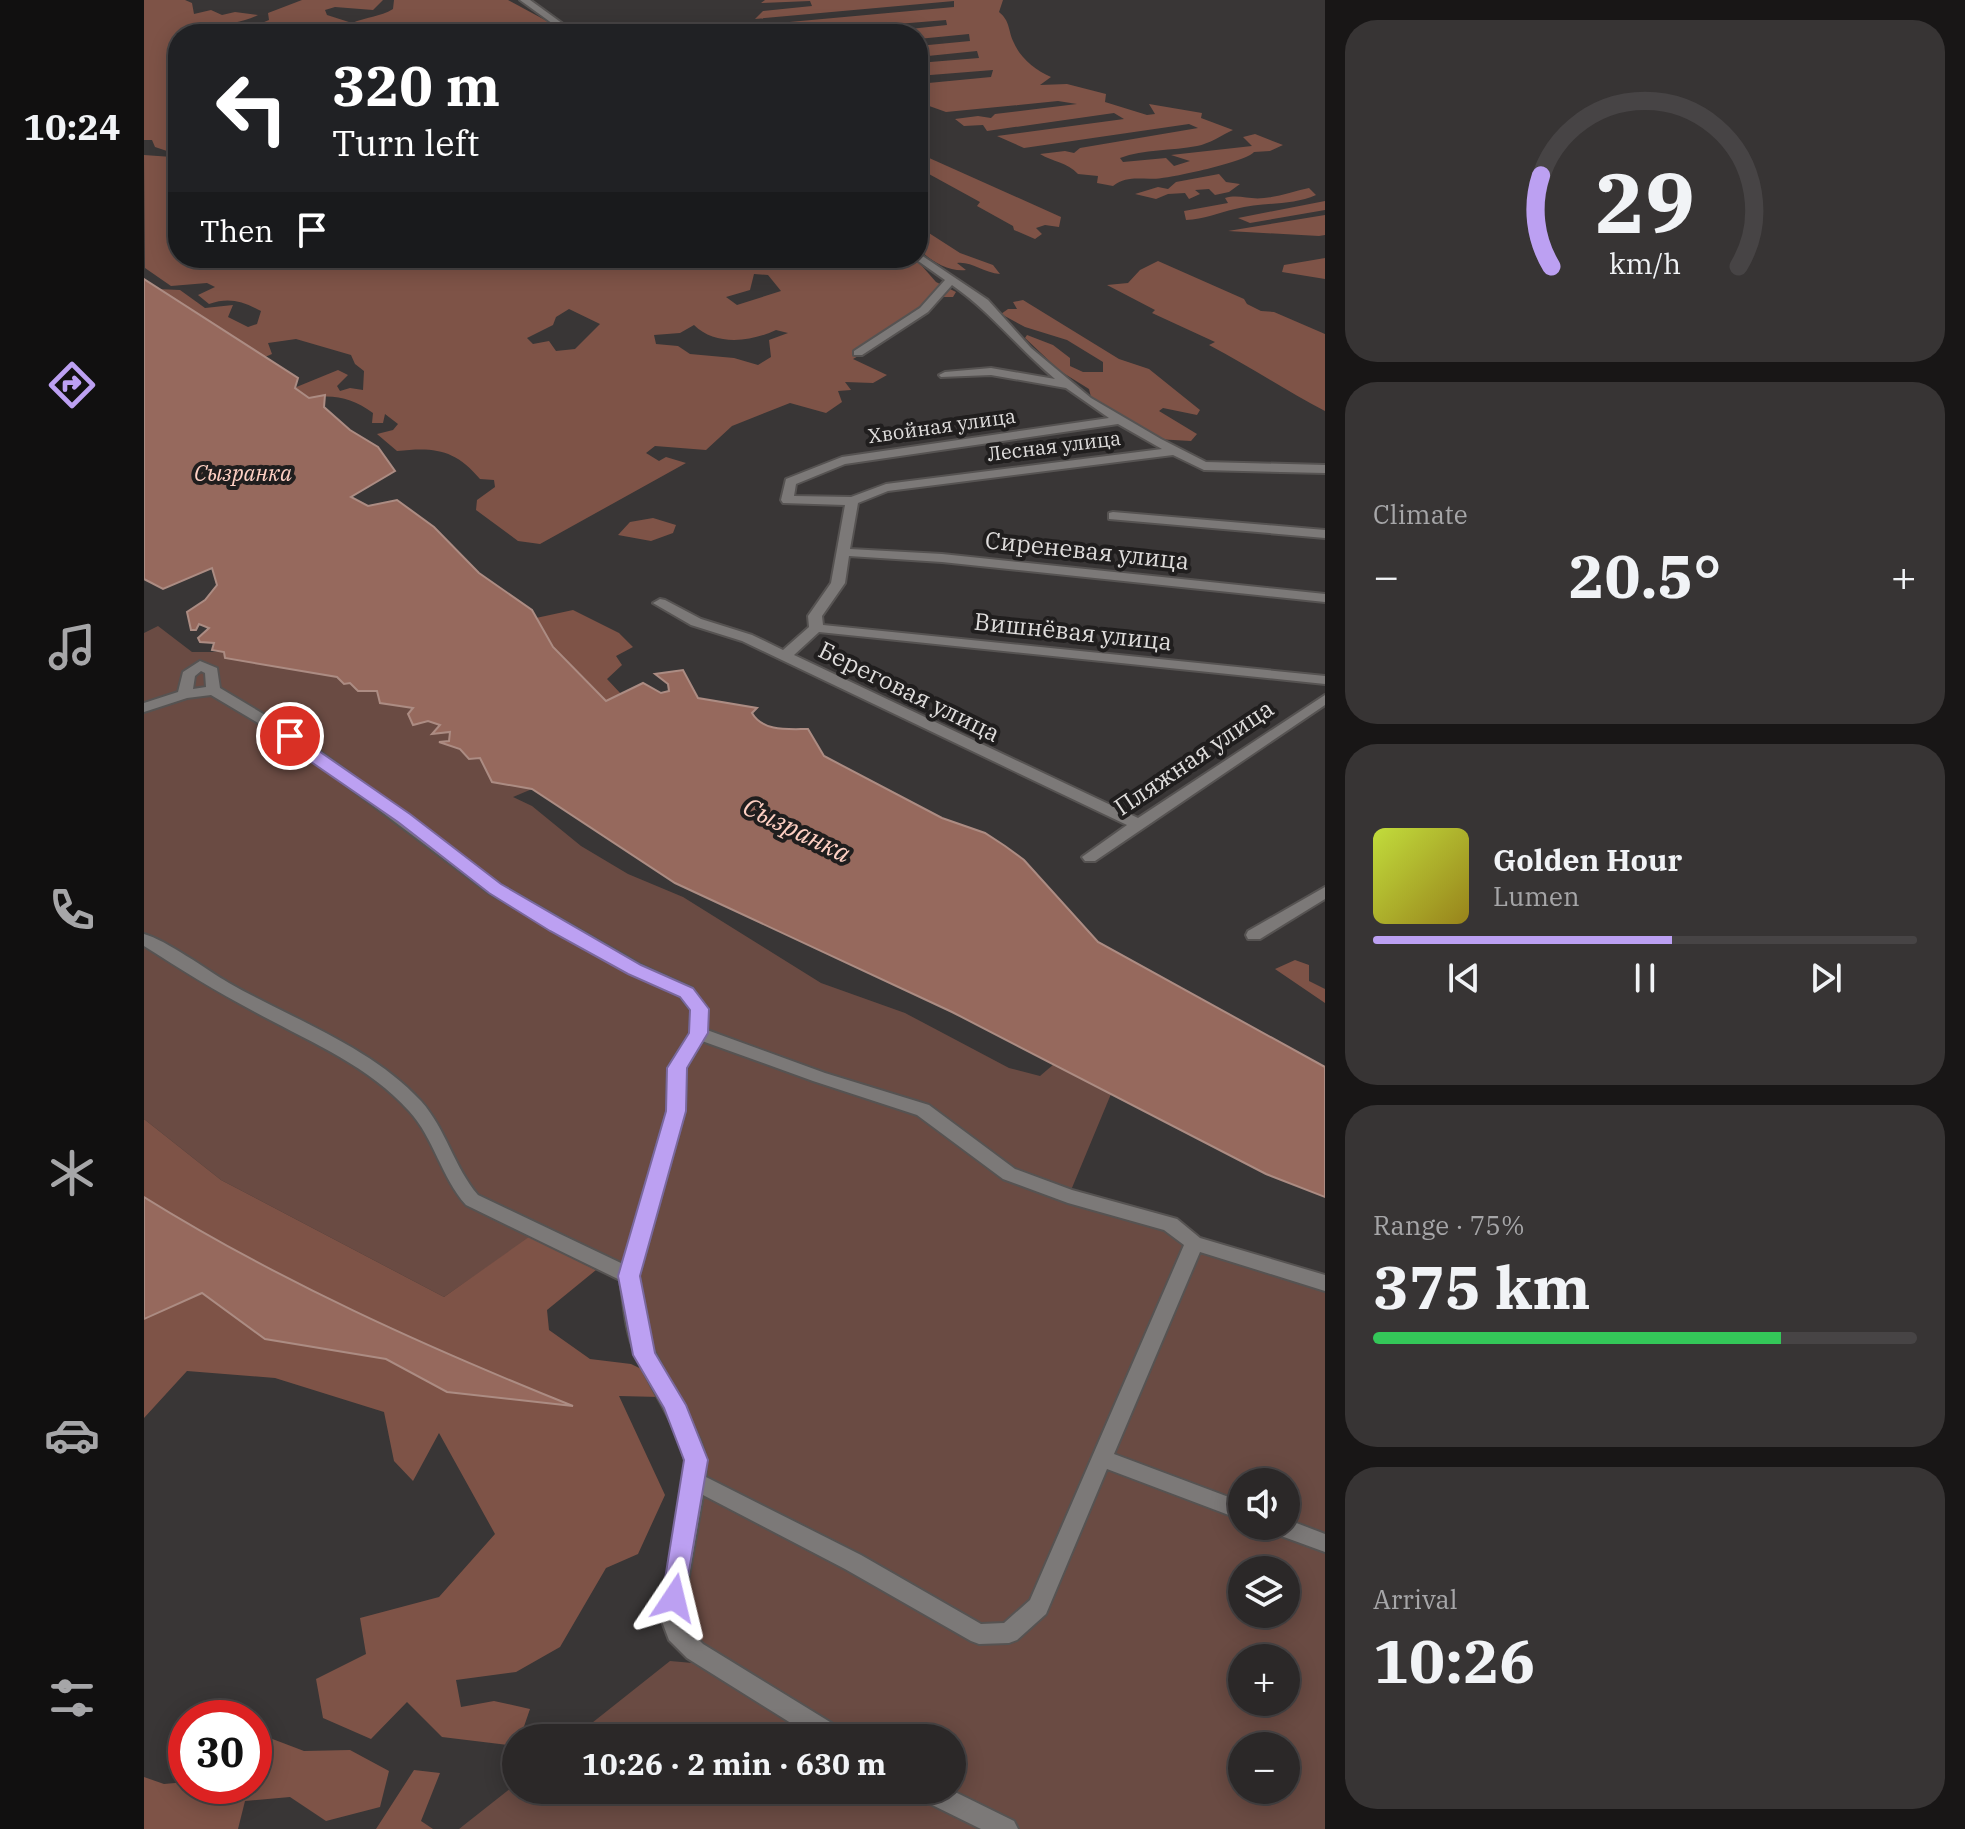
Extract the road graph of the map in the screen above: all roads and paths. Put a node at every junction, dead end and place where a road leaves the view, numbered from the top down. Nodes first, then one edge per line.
1 (524, 0) edge
2 (559, 24) edge
3 (928, 263) edge
4 (951, 279) junction
5 (858, 353) dead end
6 (945, 375) dead end
7 (1070, 386) junction
8 (1120, 420) junction
9 (1175, 451) junction
10 (1325, 469) edge
11 (787, 500) joint
12 (852, 501) junction
13 (1113, 516) dead end
14 (1325, 534) edge
15 (843, 552) junction
16 (1325, 598) edge
17 (660, 603) dead end
18 (816, 628) junction
19 (785, 656) junction
20 (1325, 680) edge
21 (213, 690) junction
22 (185, 694) junction
23 (1325, 699) edge
24 (144, 708) edge
25 (1138, 824) junction
26 (1090, 857) dead end
27 (1325, 892) edge
28 (1254, 935) dead end
29 (144, 939) edge
30 (698, 1033) junction
31 (1194, 1243) junction
32 (629, 1276) junction
33 (1325, 1283) edge
34 (1102, 1458) junction
35 (695, 1481) junction
36 (1228, 1506) edge
37 (1300, 1534) edge
38 (1325, 1543) edge
39 (812, 1724) edge
40 (955, 1804) edge
41 (1006, 1829) edge

1 - 2 street
3 - 4 street
4 - 5 street
4 - 7 street
6 - 7 street
7 - 8 street
8 - 9 street
8 - 11 street, Хвойная улица
9 - 10 street, Лесная улица
9 - 12 street, Лесная улица
11 - 12 street, Лесная улица
12 - 15 street
13 - 14 street
15 - 16 street, Сиреневая улица
15 - 18 street
17 - 19 street, Береговая улица
18 - 19 street
18 - 20 street, Вишнёвая улица
19 - 25 street, Береговая улица
21 - 22 street
21 - 22 street
21 - 30 street
22 - 24 street
23 - 25 street, Пляжная улица
25 - 26 street, Пляжная улица
27 - 28 street
29 - 32 street
30 - 31 street
30 - 32 street
31 - 33 street
31 - 34 street
32 - 35 street
34 - 35 street
34 - 36 street
35 - 39 street
37 - 38 street
40 - 41 street

